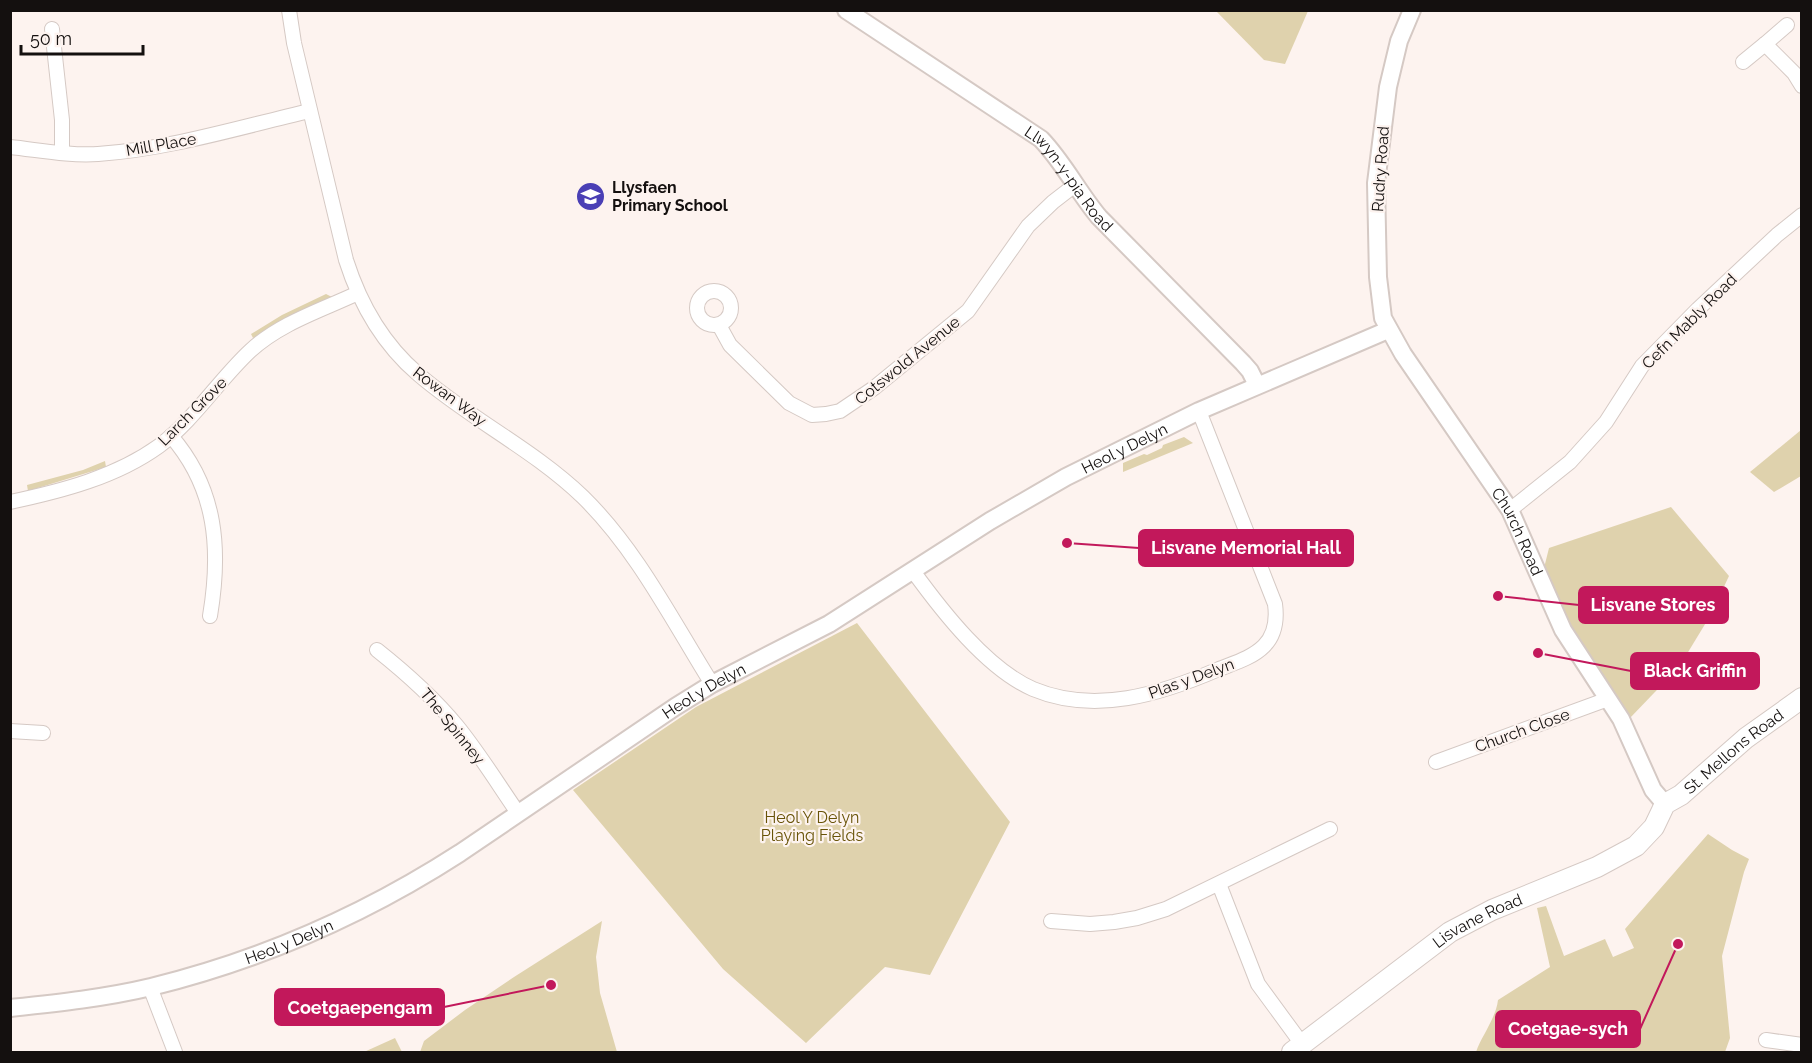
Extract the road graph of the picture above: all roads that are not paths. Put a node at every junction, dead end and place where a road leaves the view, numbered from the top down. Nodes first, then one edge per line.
1 (289, 10) edge
2 (846, 10) edge
3 (1412, 10) edge
4 (1787, 25) dead end
5 (52, 29) dead end
6 (1765, 44) junction
7 (1743, 62) dead end
8 (1802, 86) edge
9 (310, 111) junction
10 (10, 147) edge
11 (62, 153) junction
12 (1075, 185) junction
13 (1802, 215) edge
14 (358, 293) junction
15 (719, 325) dead end
16 (1388, 330) junction
17 (1257, 385) junction
18 (1199, 411) junction
19 (171, 436) junction
20 (10, 502) edge
21 (1510, 510) junction
22 (913, 571) junction
23 (210, 616) dead end
24 (376, 650) dead end
25 (712, 684) junction
26 (1802, 698) edge
27 (1608, 699) junction
28 (10, 731) edge
29 (43, 733) dead end
30 (1436, 762) dead end
31 (1665, 804) junction
32 (518, 813) junction
33 (1330, 828) dead end
34 (1219, 884) junction
35 (1051, 921) dead end
36 (150, 987) junction
37 (10, 1008) edge
38 (1766, 1040) dead end
39 (1802, 1046) edge
40 (1297, 1048) edge
41 (175, 1053) edge

1 - 9 street, Rowan Way
2 - 12 street, Llwyn-y-pia Road
3 - 16 street, Rudry Road
4 - 6 street
5 - 11 street
6 - 7 street
6 - 8 street
9 - 11 street, Mill Place
9 - 14 street, Rowan Way
10 - 11 street, Mill Place
12 - 15 street, Cotswold Avenue
12 - 17 street, Llwyn-y-pia Road
13 - 21 street, Cefn Mably Road
14 - 19 street, Larch Grove
14 - 25 street, Rowan Way
16 - 17 street, Heol y Delyn
16 - 21 street, Church Road
17 - 18 street, Heol y Delyn
18 - 22 street, Heol y Delyn
18 - 22 street, Plas y Delyn
19 - 20 street, Larch Grove
19 - 23 street
21 - 27 street, Church Road
22 - 25 street, Heol y Delyn
24 - 32 street, The Spinney
25 - 32 street, Heol y Delyn
26 - 31 main road, St. Mellons Road
27 - 30 street, Church Close
27 - 31 street, Church Road
28 - 29 street
31 - 40 main road, Lisvane Road
32 - 36 street, Heol y Delyn
33 - 34 street
34 - 35 street
34 - 40 street
36 - 37 street, Heol y Delyn
36 - 41 street
38 - 39 street

